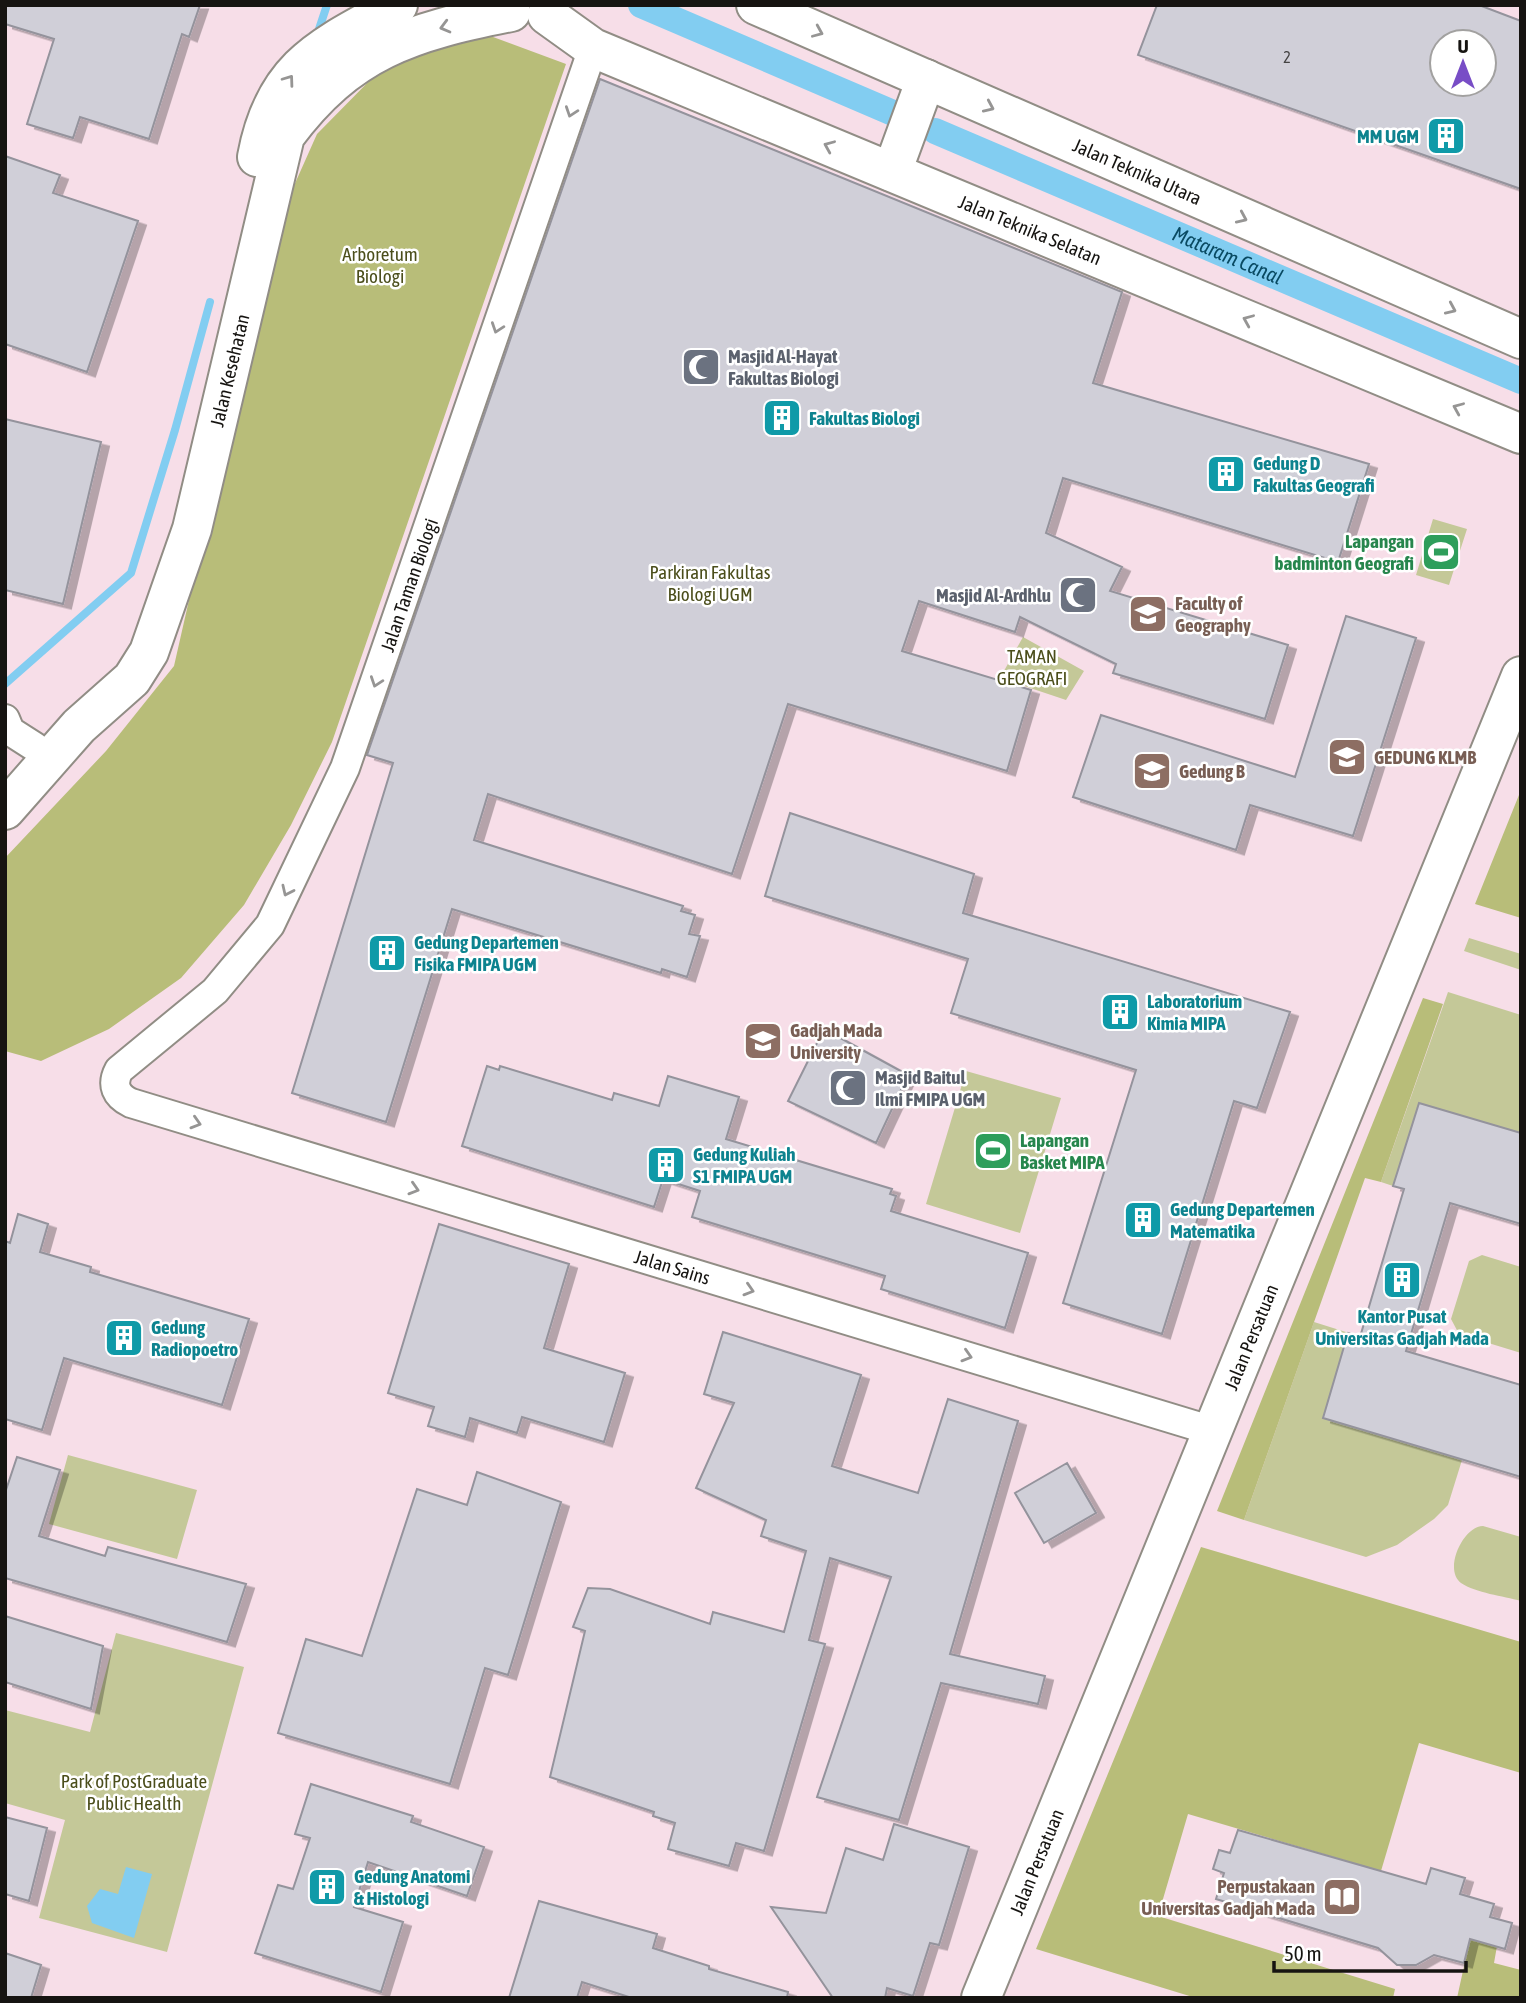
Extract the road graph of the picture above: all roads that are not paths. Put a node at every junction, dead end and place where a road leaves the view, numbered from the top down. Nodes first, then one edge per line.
1 (398, 5) edge
2 (756, 5) edge
3 (532, 9) edge
4 (593, 48) junction
5 (922, 92) junction
6 (274, 132) junction
7 (898, 156) junction
8 (1521, 339) edge
9 (1521, 434) edge
10 (1521, 676) edge
11 (21, 737) edge
12 (5, 782) edge
13 (5, 810) edge
14 (131, 1103) joint
15 (1213, 1431) junction
16 (981, 1998) edge

6 -> 1 main road, Jalan Kesehatan
2 -> 5 main road, Jalan Teknika Utara
3 - 4 main road, Jalan Teknika Selatan
3 -> 6 main road, Jalan Kesehatan
7 -> 4 main road, Jalan Teknika Selatan
4 -> 14 street, Jalan Taman Biologi
5 - 7 main road
5 -> 8 main road, Jalan Teknika Utara
6 - 11 main road, Jalan Kesehatan
9 -> 7 main road, Jalan Teknika Selatan
10 - 15 main road, Jalan Persatuan
11 - 12 main road, Jalan Kesehatan
11 - 13 main road, Jalan Kesehatan
14 -> 15 street, Jalan Sains
15 - 16 main road, Jalan Persatuan

